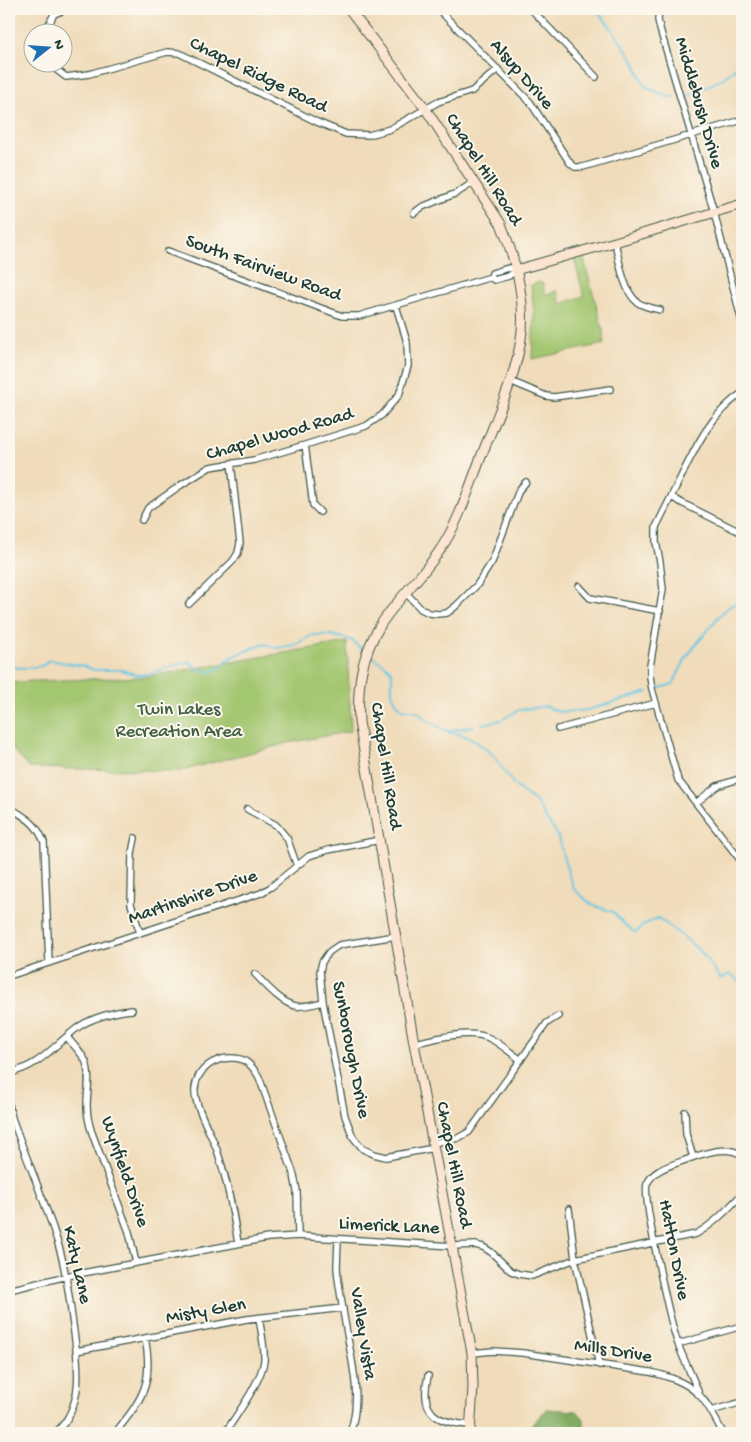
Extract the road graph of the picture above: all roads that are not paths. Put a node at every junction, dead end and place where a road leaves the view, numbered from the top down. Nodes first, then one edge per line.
1 (67, 9) edge
2 (349, 9) edge
3 (438, 9) edge
4 (531, 9) edge
5 (659, 9) edge
6 (50, 22) edge
7 (498, 69) junction
8 (59, 72) edge
9 (596, 77) dead end
10 (426, 108) junction
11 (742, 120) edge
12 (691, 135) junction
13 (474, 182) junction
14 (742, 204) edge
15 (714, 212) junction
16 (414, 213) dead end
17 (615, 242) junction
18 (168, 251) dead end
19 (516, 270) junction
20 (396, 306) junction
21 (660, 310) dead end
22 (742, 322) edge
23 (510, 381) junction
24 (611, 389) dead end
25 (742, 393) edge
26 (305, 445) junction
27 (231, 463) junction
28 (526, 482) dead end
29 (672, 497) junction
30 (320, 512) dead end
31 (142, 520) dead end
32 (742, 533) edge
33 (579, 586) dead end
34 (406, 593) junction
35 (190, 604) dead end
36 (660, 611) junction
37 (656, 703) junction
38 (558, 730) dead end
39 (742, 778) edge
40 (696, 803) junction
41 (9, 807) edge
42 (247, 808) dead end
43 (135, 838) dead end
44 (380, 840) junction
45 (742, 862) edge
46 (298, 866) junction
47 (140, 933) junction
48 (396, 936) junction
49 (49, 963) junction
50 (255, 974) dead end
51 (9, 976) edge
52 (323, 1002) junction
53 (132, 1010) dead end
54 (558, 1016) dead end
55 (66, 1037) junction
56 (414, 1043) junction
57 (521, 1060) junction
58 (9, 1073) edge
59 (9, 1104) edge
60 (685, 1112) dead end
61 (433, 1146) junction
62 (742, 1155) edge
63 (694, 1157) junction
64 (742, 1194) edge
65 (569, 1208) dead end
66 (298, 1236) junction
67 (338, 1239) junction
68 (654, 1242) junction
69 (238, 1243) junction
70 (452, 1246) junction
71 (575, 1259) junction
72 (136, 1263) junction
73 (67, 1276) junction
74 (9, 1290) edge
75 (343, 1308) junction
76 (259, 1318) junction
77 (742, 1326) edge
78 (145, 1338) junction
79 (678, 1344) junction
80 (76, 1351) junction
81 (472, 1353) junction
82 (599, 1365) junction
83 (428, 1376) dead end
84 (698, 1394) junction
85 (742, 1402) edge
86 (711, 1411) junction
87 (471, 1429) edge
88 (55, 1433) edge
89 (116, 1433) edge
90 (225, 1433) edge
91 (350, 1433) edge
92 (723, 1433) edge

1 - 6 street
2 - 10 street, Chapel Hill Road
3 - 7 street, Alsup Drive
4 - 9 street
5 - 12 street, Middlebush Drive
7 - 10 street
7 - 12 street, Alsup Drive
8 - 10 street, Chapel Ridge Road
10 - 13 street, Chapel Hill Road
11 - 12 street
12 - 15 street, Middlebush Drive
13 - 16 street
13 - 19 street, Chapel Hill Road
14 - 15 street
15 - 17 street
15 - 22 street, Middlebush Drive
17 - 19 street
17 - 21 street
18 - 20 street, South Fairview Road
19 - 20 street, South Fairview Road
19 - 23 street, Chapel Hill Road
20 - 26 street, Chapel Wood Road
23 - 24 street
23 - 34 street, Chapel Hill Road
25 - 29 street
26 - 27 street, Chapel Wood Road
26 - 30 street
27 - 31 street, Chapel Wood Road
27 - 35 street
28 - 34 street
29 - 32 street
29 - 36 street
33 - 36 street
34 - 44 street, Chapel Hill Road
36 - 37 street
37 - 38 street
37 - 40 street
39 - 40 street
40 - 45 street
41 - 49 street
42 - 46 street
43 - 47 street
44 - 46 street, Martinshire Drive
44 - 48 street, Chapel Hill Road
46 - 47 street, Martinshire Drive
47 - 49 street, Martinshire Drive
48 - 52 street, Sunborough Drive
48 - 56 street, Chapel Hill Road
49 - 51 street, Martinshire Drive
50 - 52 street
52 - 61 street, Sunborough Drive
53 - 55 street
54 - 57 street, Sunborough Drive
55 - 58 street
55 - 72 street, Wynfield Drive
56 - 57 street
56 - 61 street, Chapel Hill Road
57 - 61 street, Sunborough Drive
59 - 73 street, Katy Lane
60 - 63 street
61 - 70 street, Chapel Hill Road
62 - 63 street, Hatton Drive
63 - 68 street, Hatton Drive
64 - 68 street, Limerick Lane
65 - 71 street
66 - 67 street, Limerick Lane
66 - 69 street, Limerick Lane
66 - 69 street
67 - 70 street, Limerick Lane
67 - 75 street, Valley Vista
68 - 71 street, Limerick Lane
68 - 79 street, Hatton Drive
69 - 72 street, Limerick Lane
70 - 71 street, Limerick Lane
70 - 81 street, Chapel Hill Road
71 - 82 street
72 - 73 street, Limerick Lane
73 - 74 street, Limerick Lane
73 - 80 street, Katy Lane
75 - 76 street, Misty Glen
75 - 91 street, Valley Vista
76 - 78 street, Misty Glen
76 - 90 street
77 - 79 street
78 - 80 street, Misty Glen
78 - 89 street
79 - 84 street, Hatton Drive
80 - 88 street, Katy Lane
81 - 82 street, Mills Drive
81 - 87 street, Chapel Hill Road
82 - 84 street, Mills Drive
83 - 87 street
84 - 86 street, Mills Drive
85 - 86 street
86 - 92 street, Mills Drive

